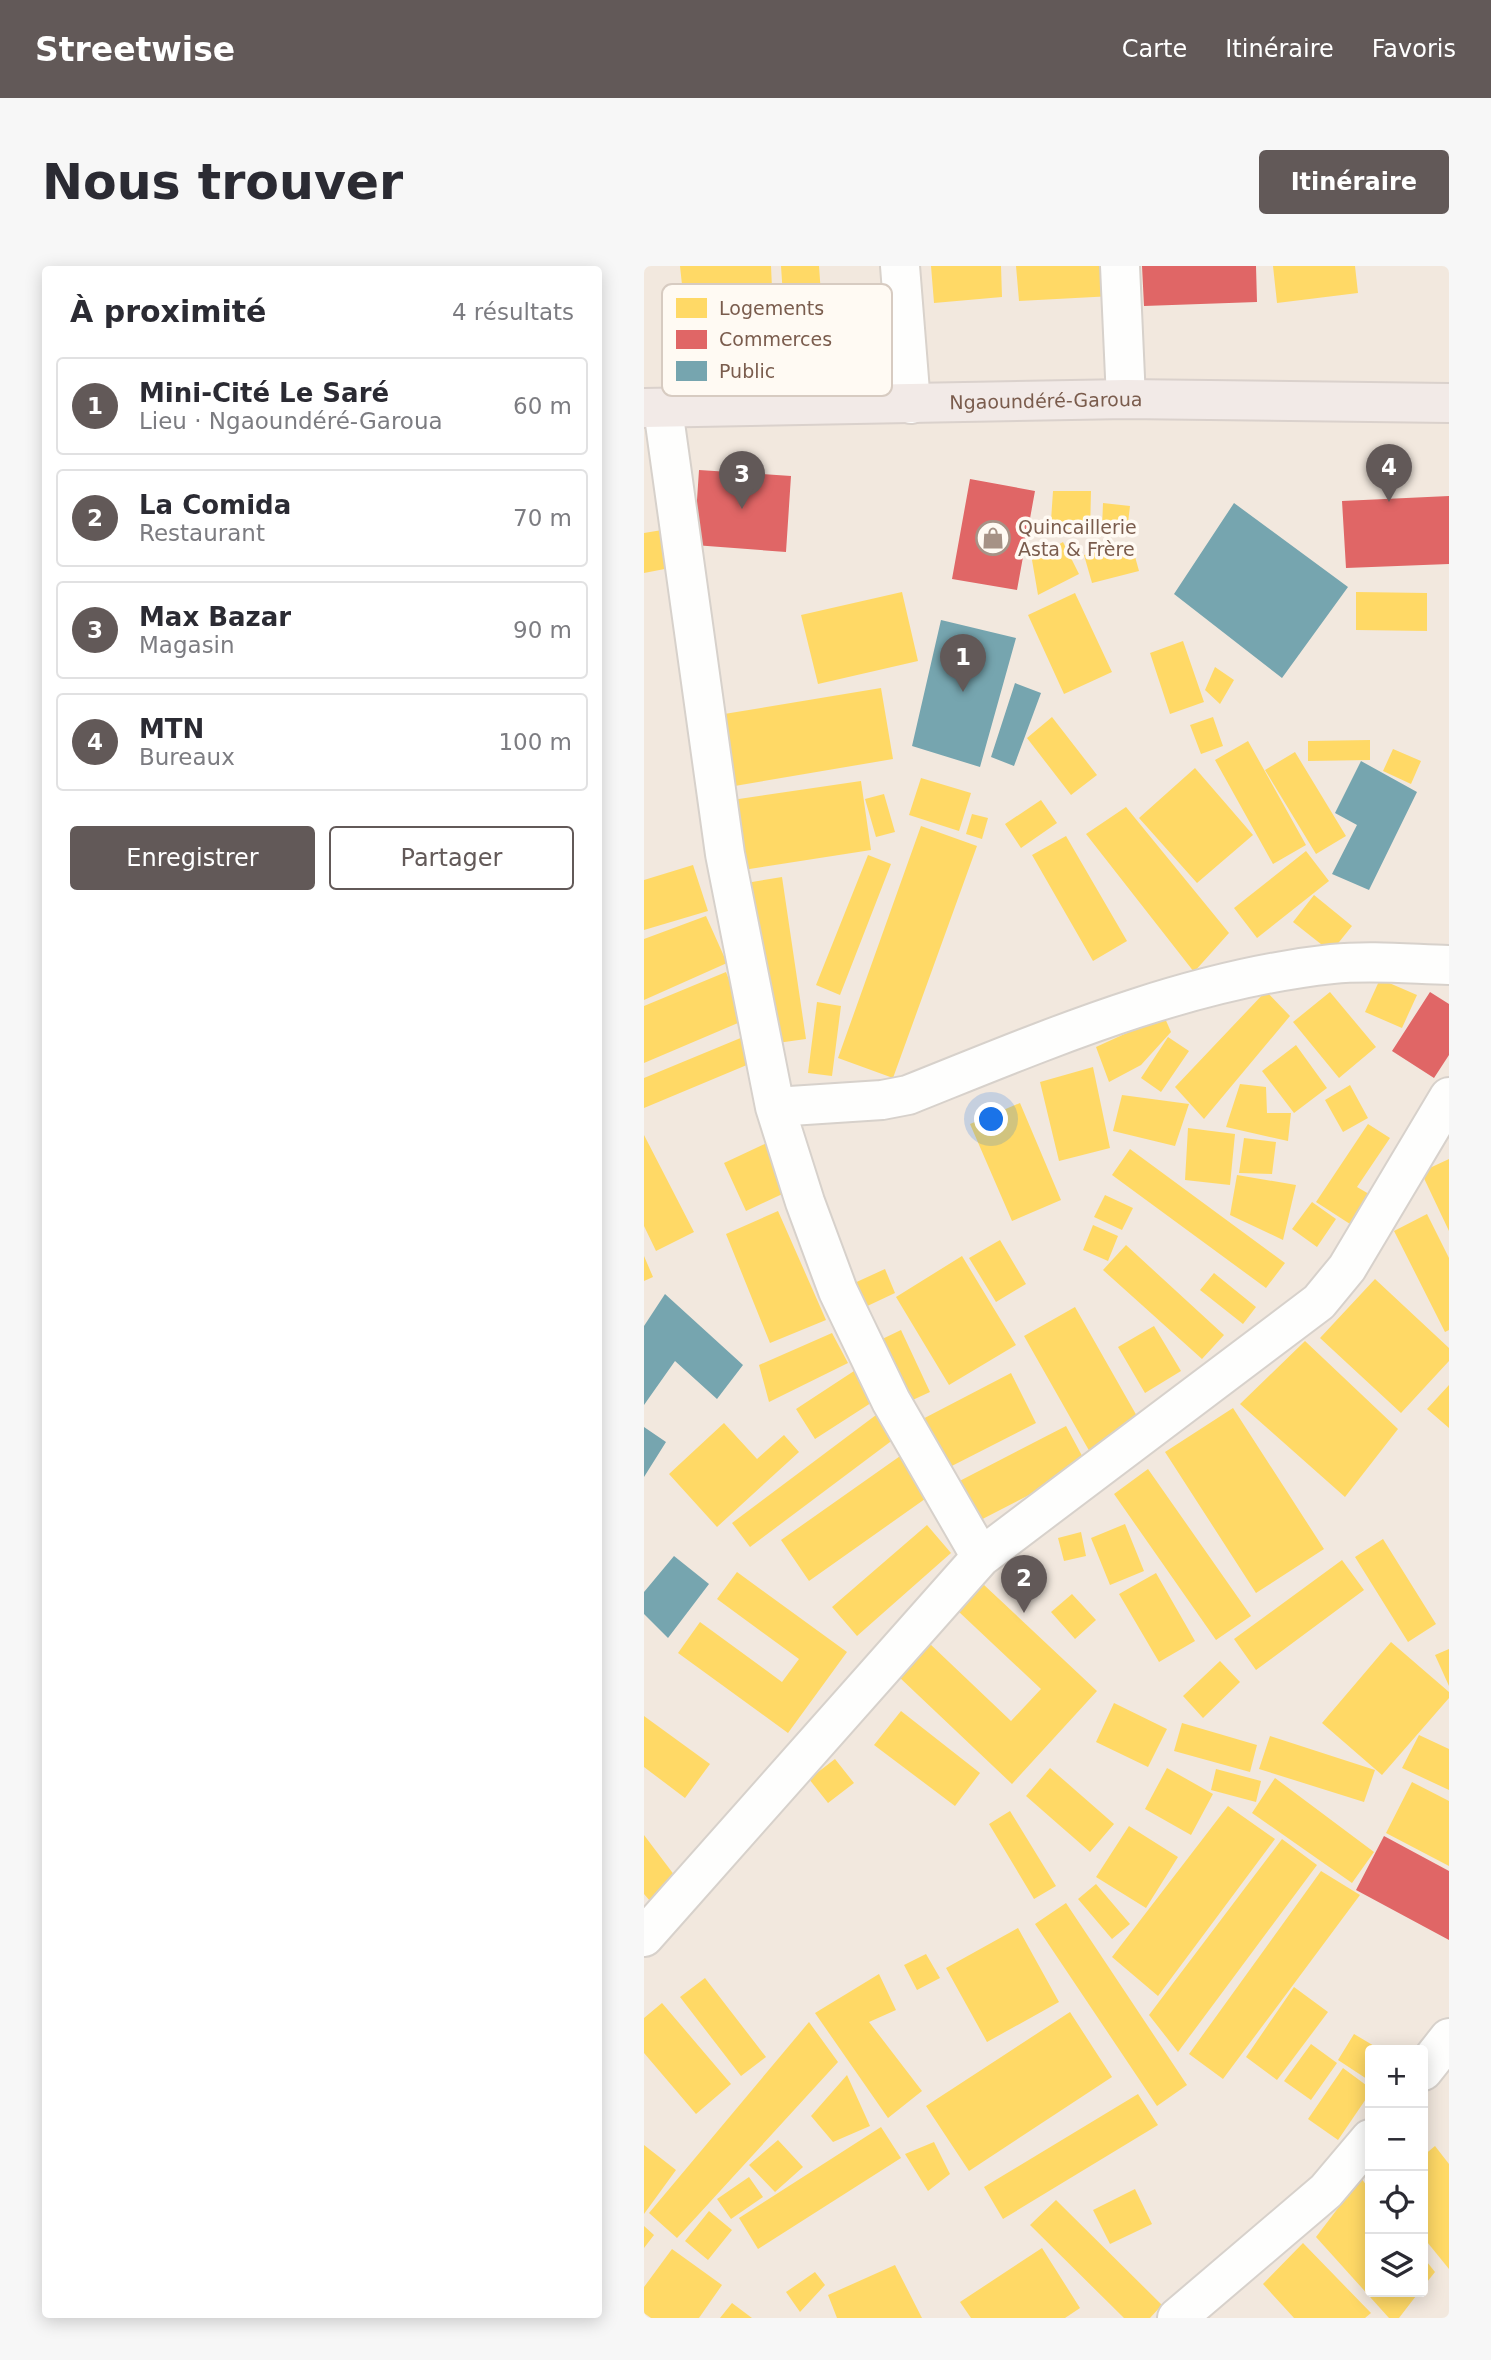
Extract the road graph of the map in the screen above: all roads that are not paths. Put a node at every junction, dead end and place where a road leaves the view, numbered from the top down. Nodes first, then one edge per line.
1 (900, 266) edge
2 (1120, 266) edge
3 (1126, 399) junction
4 (1449, 403) edge
5 (911, 404) junction
6 (654, 409) edge
7 (1449, 965) edge
8 (1449, 1097) edge
9 (775, 1107) junction
10 (981, 1557) junction
11 (644, 1937) edge
12 (1449, 2038) edge
13 (1428, 2065) edge
14 (1365, 2144) edge
15 (1177, 2318) edge

1 - 5 street
2 - 3 street
3 - 4 highway, Ngaoundéré-Garoua
3 - 5 highway, Ngaoundéré-Garoua
5 - 6 highway, Ngaoundéré-Garoua
6 - 9 street
7 - 9 street
8 - 10 street
9 - 10 street
10 - 11 street
12 - 13 street
14 - 15 street

